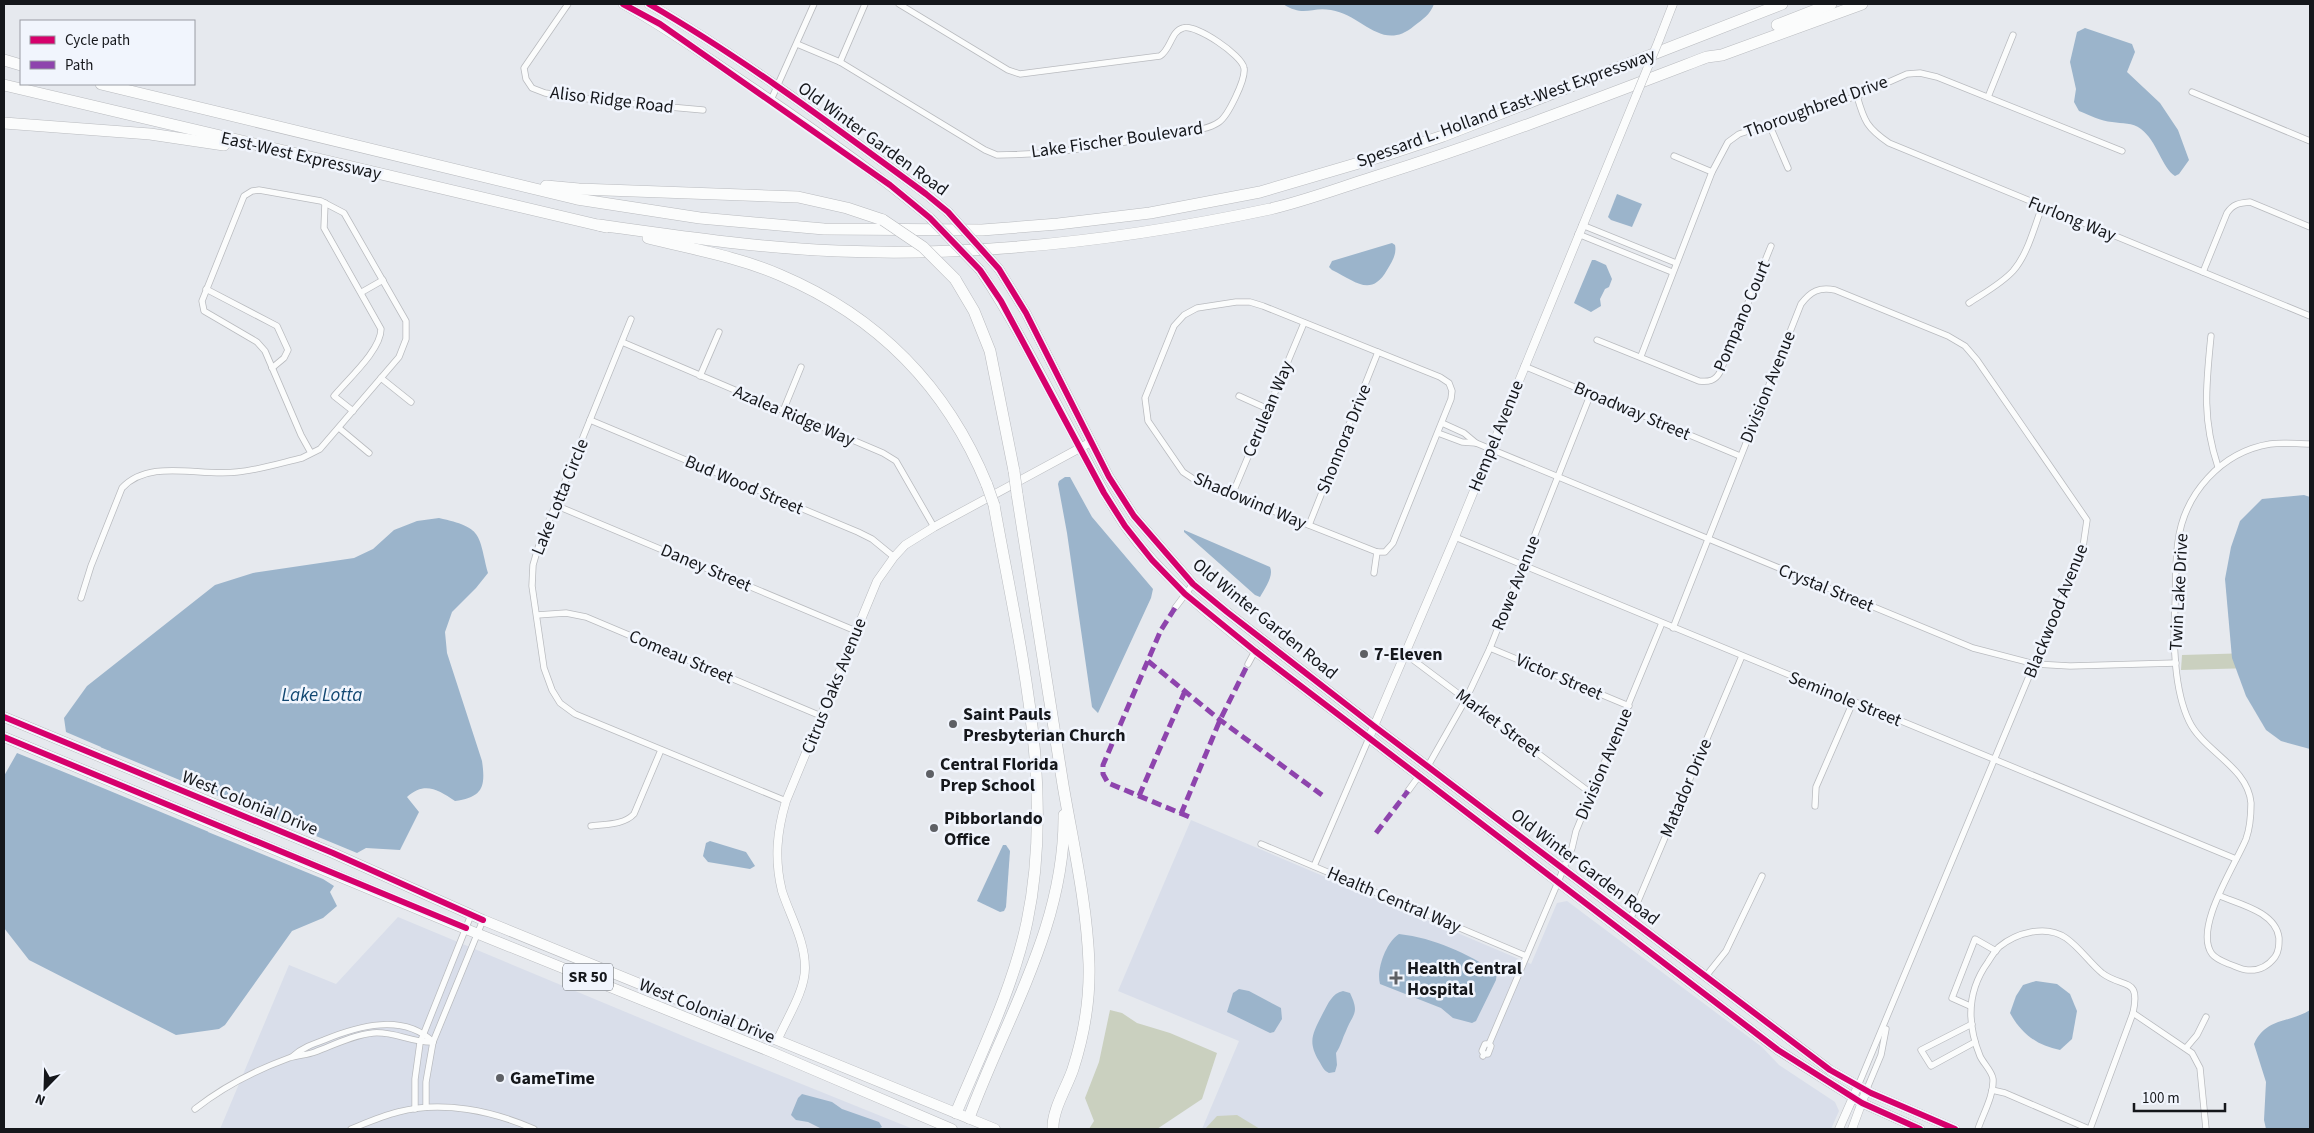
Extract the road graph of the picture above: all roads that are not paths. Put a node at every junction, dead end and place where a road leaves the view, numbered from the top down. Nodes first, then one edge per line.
1 (568, 4) edge
2 (623, 4) edge
3 (649, 4) edge
4 (814, 4) edge
5 (864, 4) edge
6 (899, 4) edge
7 (1673, 4) edge
8 (1782, 4) edge
9 (1831, 4) edge
10 (1862, 4) edge
11 (2013, 35) dead end
12 (797, 44) junction
13 (1707, 57) junction
14 (4, 60) edge
15 (840, 62) junction
16 (20, 64) edge
17 (4, 85) edge
18 (105, 85) edge
19 (778, 88) junction
20 (2192, 92) dead end
21 (1857, 96) junction
22 (1988, 97) junction
23 (772, 100) junction
24 (703, 110) dead end
25 (4, 123) edge
26 (1769, 124) junction
27 (2310, 141) edge
28 (265, 148) junction
29 (2122, 151) dead end
30 (1674, 156) dead end
31 (1788, 168) dead end
32 (1712, 172) junction
33 (483, 176) junction
34 (325, 203) junction
35 (2042, 207) junction
36 (599, 225) junction
37 (1582, 225) junction
38 (2310, 227) edge
39 (1578, 234) junction
40 (1771, 246) dead end
41 (1676, 264) junction
42 (1672, 272) junction
43 (2203, 272) junction
44 (382, 280) junction
45 (206, 289) junction
46 (1815, 290) joint
47 (362, 292) junction
48 (1969, 303) dead end
49 (2310, 316) edge
50 (631, 319) dead end
51 (1304, 323) junction
52 (719, 332) dead end
53 (2211, 336) dead end
54 (1597, 340) dead end
55 (622, 342) junction
56 (1378, 352) junction
57 (1641, 356) junction
58 (1524, 366) junction
59 (801, 367) dead end
60 (272, 368) junction
61 (700, 376) junction
62 (381, 378) junction
63 (1591, 393) junction
64 (1240, 396) dead end
65 (411, 402) dead end
66 (1268, 409) junction
67 (353, 411) junction
68 (783, 411) junction
69 (590, 420) junction
70 (1442, 424) junction
71 (339, 428) junction
72 (1438, 433) junction
73 (1091, 442) junction
74 (1476, 444) junction
75 (2310, 444) edge
76 (1080, 448) junction
77 (1490, 449) junction
78 (311, 453) junction
79 (369, 453) dead end
80 (1740, 456) junction
81 (2218, 467) junction
82 (1558, 478) junction
83 (1232, 495) junction
84 (555, 505) junction
85 (1309, 525) junction
86 (934, 527) junction
87 (1455, 537) junction
88 (1706, 539) junction
89 (1378, 552) junction
90 (894, 557) junction
91 (1523, 565) junction
92 (1374, 572) dead end
93 (1193, 584) junction
94 (1185, 594) junction
95 (81, 598) dead end
96 (1175, 608) dead end
97 (537, 615) junction
98 (1662, 623) junction
99 (1673, 628) junction
100 (856, 631) junction
101 (1490, 648) junction
102 (1256, 651) junction
103 (1404, 653) junction
104 (1742, 656) junction
105 (2176, 663) junction
106 (1248, 664) dead end
107 (2035, 664) junction
108 (1466, 699) junction
109 (1853, 702) junction
110 (1629, 706) junction
111 (821, 716) junction
112 (4, 717) edge
113 (20, 724) junction
114 (1374, 726) junction
115 (31, 728) junction
116 (1369, 738) junction
117 (8, 739) edge
118 (23, 745) junction
119 (661, 750) junction
120 (1995, 760) junction
121 (1428, 766) junction
122 (1420, 776) junction
123 (1063, 788) junction
124 (1408, 791) dead end
125 (1592, 794) junction
126 (786, 800) junction
127 (1815, 806) dead end
128 (591, 826) dead end
129 (1261, 844) dead end
130 (2236, 859) junction
131 (1314, 866) junction
132 (1563, 869) junction
133 (1762, 876) dead end
134 (1558, 882) junction
135 (2220, 896) junction
136 (471, 915) junction
137 (482, 920) junction
138 (1630, 920) junction
139 (466, 928) junction
140 (477, 932) junction
141 (1996, 950) junction
142 (1526, 956) junction
143 (1706, 976) junction
144 (1970, 1006) junction
145 (2133, 1013) junction
146 (2206, 1017) dead end
147 (1887, 1019) junction
148 (1972, 1024) junction
149 (423, 1033) junction
150 (778, 1039) junction
151 (433, 1042) junction
152 (1975, 1042) junction
153 (420, 1043) junction
154 (751, 1044) junction
155 (2186, 1048) junction
156 (803, 1050) junction
157 (774, 1053) junction
158 (1484, 1055) dead end
159 (292, 1057) junction
160 (1862, 1088) junction
161 (1992, 1090) junction
162 (1852, 1097) junction
163 (1862, 1103) junction
164 (426, 1107) junction
165 (195, 1108) dead end
166 (415, 1109) junction
167 (956, 1113) junction
168 (967, 1124) edge
169 (351, 1129) edge
170 (534, 1129) edge
171 (951, 1129) edge
172 (995, 1129) edge
173 (1053, 1129) edge
174 (1839, 1129) edge
175 (1852, 1129) edge
176 (1920, 1129) edge
177 (1955, 1129) edge
178 (1978, 1129) edge
179 (2090, 1129) edge
180 (2206, 1129) edge

1 - 24 street, Aliso Ridge Road
2 - 23 main road, Old Winter Garden Road
3 - 19 main road, Old Winter Garden Road
4 - 12 street
5 - 15 street
6 - 15 street, Lake Fischer Boulevard
7 - 37 street, Hempel Avenue, bridge
8 - 33 highway, Spessard L. Holland East-West Expressway
9 - 13 highway
10 - 13 highway
11 - 22 street
12 - 15 street, Lake Fischer Boulevard
12 - 19 street
13 - 36 highway, Spessard L. Holland East-West Expressway
14 - 16 highway
17 - 28 highway, East-West Expressway
18 - 33 highway, East-West Expressway
19 - 23 street
19 - 73 main road, Old Winter Garden Road, bridge
20 - 27 street
21 - 22 street, Thoroughbred Drive
21 - 26 street, Thoroughbred Drive
21 - 35 street, Furlong Way
22 - 29 street, Thoroughbred Drive
23 - 76 main road, Old Winter Garden Road, bridge
25 - 28 highway
26 - 31 street
26 - 32 street, Thoroughbred Drive
28 - 36 highway, East-West Expressway
30 - 32 street
32 - 41 street, Thoroughbred Drive
33 - 123 highway, bridge
34 - 44 street
34 - 45 street
34 - 47 street
35 - 43 street, Furlong Way
35 - 48 street
36 - 167 highway, bridge
37 - 39 street, Hempel Avenue
37 - 41 street
38 - 43 street
39 - 42 street
39 - 58 street, Hempel Avenue
40 - 57 street, Pompano Court
41 - 42 street, Thoroughbred Drive
42 - 57 street, Thoroughbred Drive
43 - 49 street, Furlong Way
44 - 47 street
44 - 62 street
45 - 60 street
45 - 60 street
46 - 80 street, Division Avenue
46 - 107 street, Blackwood Avenue
47 - 67 street
50 - 55 street, Lake Lotta Circle
51 - 56 street, Shadowind Way
51 - 66 street, Cerulean Way
51 - 83 street, Shadowind Way
52 - 61 street
53 - 81 street
54 - 57 street, Pompano Court
55 - 61 street, Azalea Ridge Way
55 - 69 street, Lake Lotta Circle
56 - 70 street, Shadowind Way
56 - 85 street, Shonnora Drive
58 - 63 street, Broadway Street
58 - 77 street, Hempel Avenue
59 - 68 street
60 - 78 street
61 - 68 street, Azalea Ridge Way
62 - 65 street
62 - 67 street
63 - 80 street, Broadway Street
63 - 82 street, Rowe Avenue
64 - 66 street
66 - 83 street, Cerulean Way
67 - 71 street
68 - 86 street, Azalea Ridge Way
69 - 84 street, Lake Lotta Circle
69 - 90 street, Bud Wood Street
70 - 72 street, Shadowind Way
70 - 74 street
71 - 78 street
71 - 79 street
72 - 74 street
72 - 89 street, Shadowind Way
73 - 76 street, Citrus Oaks Avenue
73 - 93 main road, Old Winter Garden Road
74 - 77 street
75 - 81 street, Twin Lake Drive
76 - 86 street, Citrus Oaks Avenue
76 - 94 main road, Old Winter Garden Road
77 - 82 street, Crystal Street
77 - 87 street, Hempel Avenue
78 - 95 street
80 - 88 street, Division Avenue
81 - 105 street, Twin Lake Drive
82 - 88 street, Crystal Street
82 - 91 street, Rowe Avenue
83 - 85 street, Shadowind Way
84 - 97 street, Lake Lotta Circle
84 - 100 street, Daney Street
85 - 89 street, Shadowind Way
86 - 90 street, Citrus Oaks Avenue
87 - 91 street, Seminole Street
87 - 103 street, Hempel Avenue
88 - 99 street, Division Avenue
88 - 107 street, Crystal Street
89 - 92 street
90 - 100 street, Citrus Oaks Avenue
91 - 98 street, Seminole Street
91 - 101 street, Rowe Avenue
93 - 94 street
93 - 114 main road, Old Winter Garden Road
94 - 96 street
94 - 102 main road, Old Winter Garden Road
97 - 111 street, Comeau Street
97 - 119 street, Lake Lotta Circle
98 - 99 street, Seminole Street
98 - 110 street, Division Avenue
99 - 104 street, Seminole Street
100 - 111 street, Citrus Oaks Avenue
101 - 108 street, Rowe Avenue
101 - 110 street, Victor Street
102 - 106 street
102 - 116 main road, Old Winter Garden Road
103 - 108 street, Market Street
103 - 114 street, Hempel Avenue
104 - 109 street, Seminole Street
104 - 138 street, Matador Drive
105 - 107 street, Crystal Street
105 - 130 street, Twin Lake Drive
107 - 120 street, Blackwood Avenue
108 - 121 street, Rowe Avenue
108 - 125 street, Market Street
109 - 120 street, Seminole Street
109 - 127 street
110 - 125 street, Division Avenue
111 - 126 street, Citrus Oaks Avenue
112 - 113 highway, West Colonial Drive / SR 50
113 - 115 highway, West Colonial Drive / SR 50
113 - 117 highway
114 - 116 street, Hempel Avenue
114 - 121 main road, Old Winter Garden Road
115 - 118 highway
115 - 136 highway, West Colonial Drive / SR 50
116 - 122 main road, Old Winter Garden Road
116 - 131 street, Hempel Avenue
117 - 118 highway, West Colonial Drive / SR 50
118 - 139 highway, West Colonial Drive / SR 50
119 - 126 street, Lake Lotta Circle
119 - 128 street
120 - 130 street, Seminole Street
120 - 147 street, Blackwood Avenue
121 - 132 main road, Old Winter Garden Road
122 - 124 street
122 - 134 main road, Old Winter Garden Road
123 - 168 highway
123 - 173 highway
125 - 132 street, Division Avenue
126 - 150 street, Citrus Oaks Avenue
129 - 131 street, Health Central Way
130 - 135 street, Twin Lake Drive
131 - 142 street, Health Central Way
132 - 134 street, Division Avenue
132 - 138 main road, Old Winter Garden Road
133 - 143 street
134 - 142 street, Division Avenue
134 - 162 main road, Old Winter Garden Road
135 - 135 street
136 - 137 highway, West Colonial Drive / SR 50
136 - 139 street
137 - 140 street
137 - 150 highway, West Colonial Drive / SR 50
138 - 143 main road, Old Winter Garden Road
139 - 140 highway, West Colonial Drive / SR 50
139 - 149 street
140 - 151 street
140 - 154 highway, West Colonial Drive / SR 50
141 - 144 street
141 - 144 street
141 - 145 street
142 - 158 street, Division Avenue
143 - 160 main road, Old Winter Garden Road
144 - 148 street
145 - 155 street
145 - 179 street
146 - 155 street
147 - 160 street, Blackwood Avenue
147 - 160 street, Blackwood Avenue
148 - 152 street
148 - 152 street
149 - 151 street
149 - 153 street
149 - 159 street
150 - 154 highway
150 - 156 highway, West Colonial Drive / SR 50
151 - 153 street
151 - 164 street
152 - 161 street
153 - 159 street
153 - 166 street
154 - 157 highway, West Colonial Drive / SR 50
155 - 180 street
156 - 157 highway
156 - 167 highway, West Colonial Drive / SR 50
157 - 171 highway, West Colonial Drive / SR 50
159 - 165 street
160 - 162 street, Blackwood Avenue
160 - 163 street, Blackwood Avenue
160 - 177 main road, Old Winter Garden Road
161 - 178 street
161 - 179 street
162 - 163 main road, Old Winter Garden Road
162 - 174 street, Blackwood Avenue
163 - 175 street, Blackwood Avenue
163 - 176 main road, Old Winter Garden Road
164 - 166 street
164 - 170 street
166 - 169 street
167 - 168 highway, West Colonial Drive / SR 50
167 - 171 highway
168 - 172 highway, West Colonial Drive / SR 50

